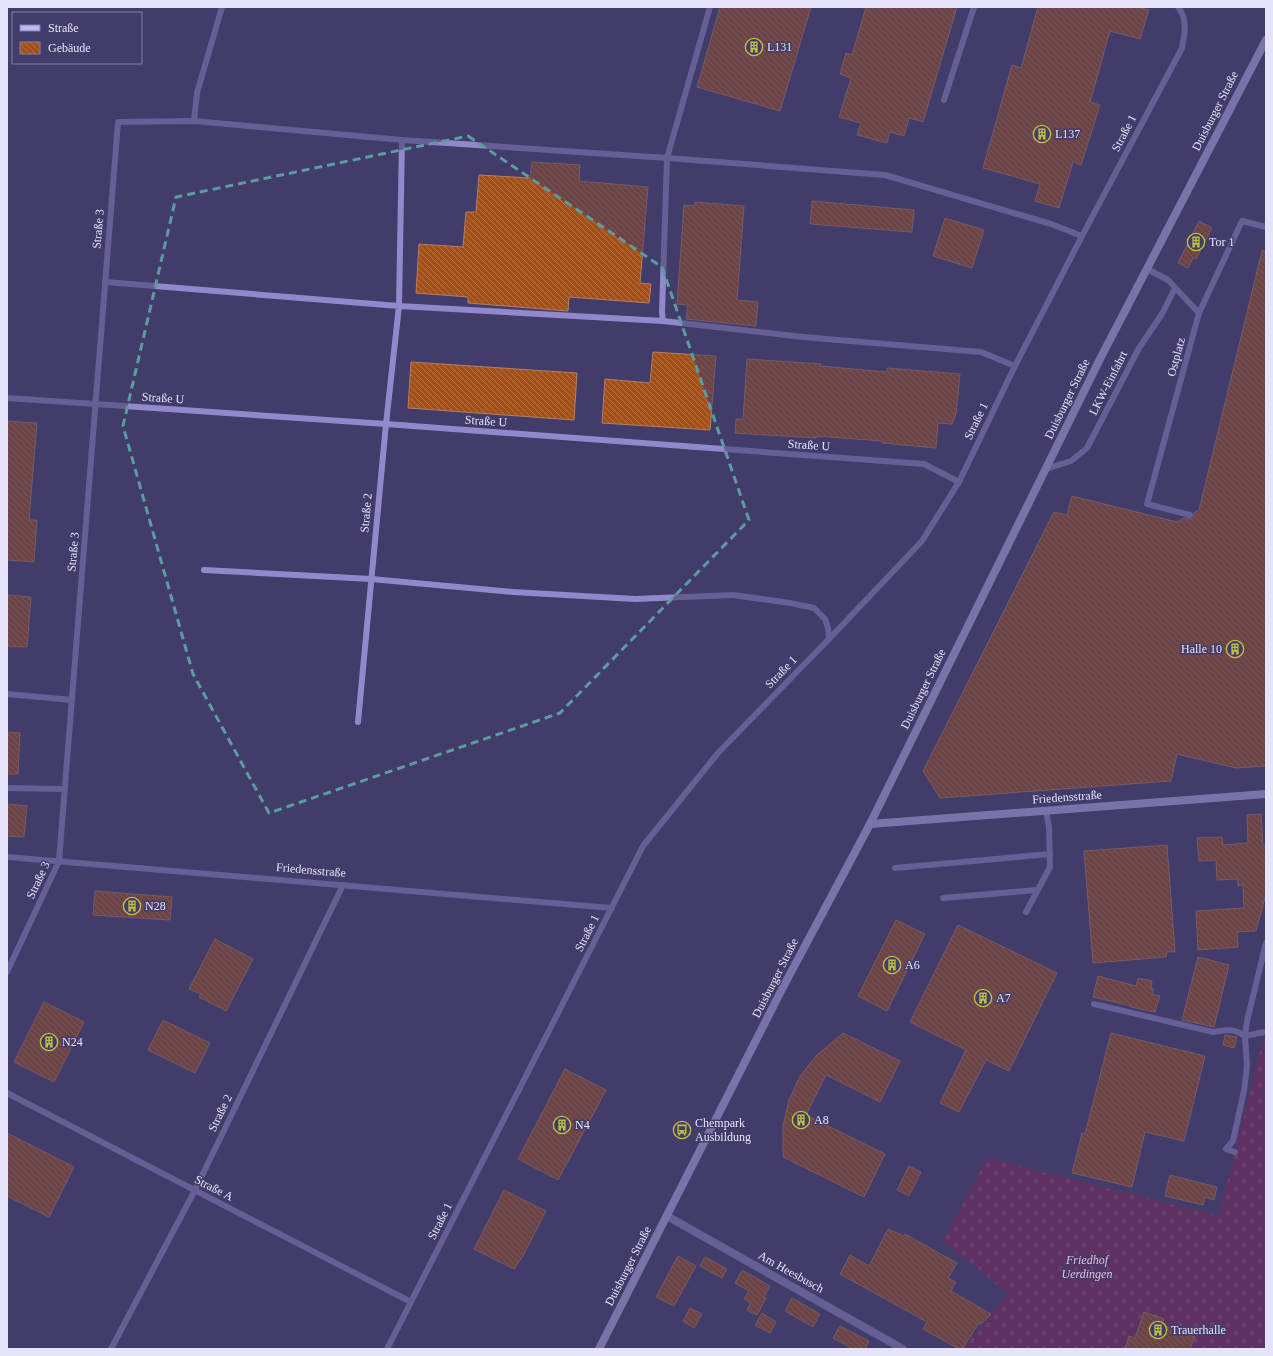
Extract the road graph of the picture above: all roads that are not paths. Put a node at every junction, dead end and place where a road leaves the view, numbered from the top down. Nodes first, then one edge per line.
1 (222, 7) edge
2 (710, 7) edge
3 (974, 7) edge
4 (1178, 7) edge
5 (1266, 40) edge
6 (944, 100) dead end
7 (194, 121) junction
8 (402, 140) junction
9 (667, 158) junction
10 (1266, 227) edge
11 (1082, 236) junction
12 (1147, 269) junction
13 (105, 282) junction
14 (1175, 288) junction
15 (399, 306) junction
16 (1199, 313) junction
17 (663, 321) junction
18 (1015, 366) junction
19 (7, 398) edge
20 (96, 405) junction
21 (386, 424) junction
22 (1046, 469) junction
23 (959, 482) junction
24 (1190, 515) dead end
25 (204, 570) dead end
26 (371, 579) junction
27 (829, 639) junction
28 (7, 694) edge
29 (72, 700) junction
30 (358, 722) dead end
31 (7, 788) edge
32 (64, 789) junction
33 (1266, 794) edge
34 (1046, 811) junction
35 (870, 824) junction
36 (1050, 854) junction
37 (7, 857) edge
38 (59, 862) junction
39 (895, 868) dead end
40 (343, 885) junction
41 (1037, 890) junction
42 (944, 898) dead end
43 (612, 908) junction
44 (1026, 912) dead end
45 (1266, 943) edge
46 (7, 972) edge
47 (1094, 1004) dead end
48 (1265, 1032) edge
49 (1245, 1036) junction
50 (7, 1093) edge
51 (1235, 1152) dead end
52 (195, 1190) junction
53 (667, 1216) junction
54 (411, 1302) junction
55 (111, 1349) edge
56 (387, 1349) edge
57 (599, 1349) edge
58 (904, 1349) edge

1 - 7 lane
2 - 9 lane
3 - 6 lane
4 - 11 lane, Straße 1
5 - 12 main road, Duisburger Straße
7 - 8 lane
7 - 13 lane, Straße 3
8 - 9 lane
8 - 15 lane, Straße 2
9 - 11 lane
9 - 17 lane
10 - 16 lane, Ostplatz
11 - 18 lane, Straße 1
12 - 14 lane
12 - 22 main road, Duisburger Straße
13 - 15 lane
13 - 20 lane, Straße 3
14 - 16 lane
14 - 22 lane, LKW-Einfahrt
15 - 17 lane
15 - 21 lane, Straße 2
16 - 24 lane, Ostplatz
17 - 18 lane
18 - 23 lane, Straße 1
19 - 20 lane, Straße U
20 - 21 lane, Straße U
20 - 29 lane, Straße 3
21 - 23 lane, Straße U
21 - 26 lane, Straße 2
22 - 35 main road, Duisburger Straße
23 - 27 lane, Straße 1
25 - 26 lane
26 - 27 lane
26 - 30 lane, Straße 2
27 - 43 lane, Straße 1
28 - 29 lane
29 - 32 lane, Straße 3
31 - 32 lane
32 - 38 lane, Straße 3
33 - 34 main road, Friedensstraße
34 - 35 main road, Friedensstraße
34 - 36 lane
35 - 53 main road, Duisburger Straße
36 - 39 lane
36 - 41 lane
37 - 38 lane, Friedensstraße
38 - 40 lane, Friedensstraße
38 - 46 lane, Straße 3
40 - 43 lane, Friedensstraße
40 - 52 lane, Straße 2
41 - 42 lane
41 - 44 lane
43 - 54 lane, Straße 1
45 - 49 lane
47 - 49 lane
48 - 49 lane
49 - 51 lane
50 - 52 lane, Straße A
52 - 54 lane, Straße A
52 - 55 lane, Straße 2
53 - 57 main road, Duisburger Straße
53 - 58 street, Am Heesbusch
54 - 56 lane, Straße 1

